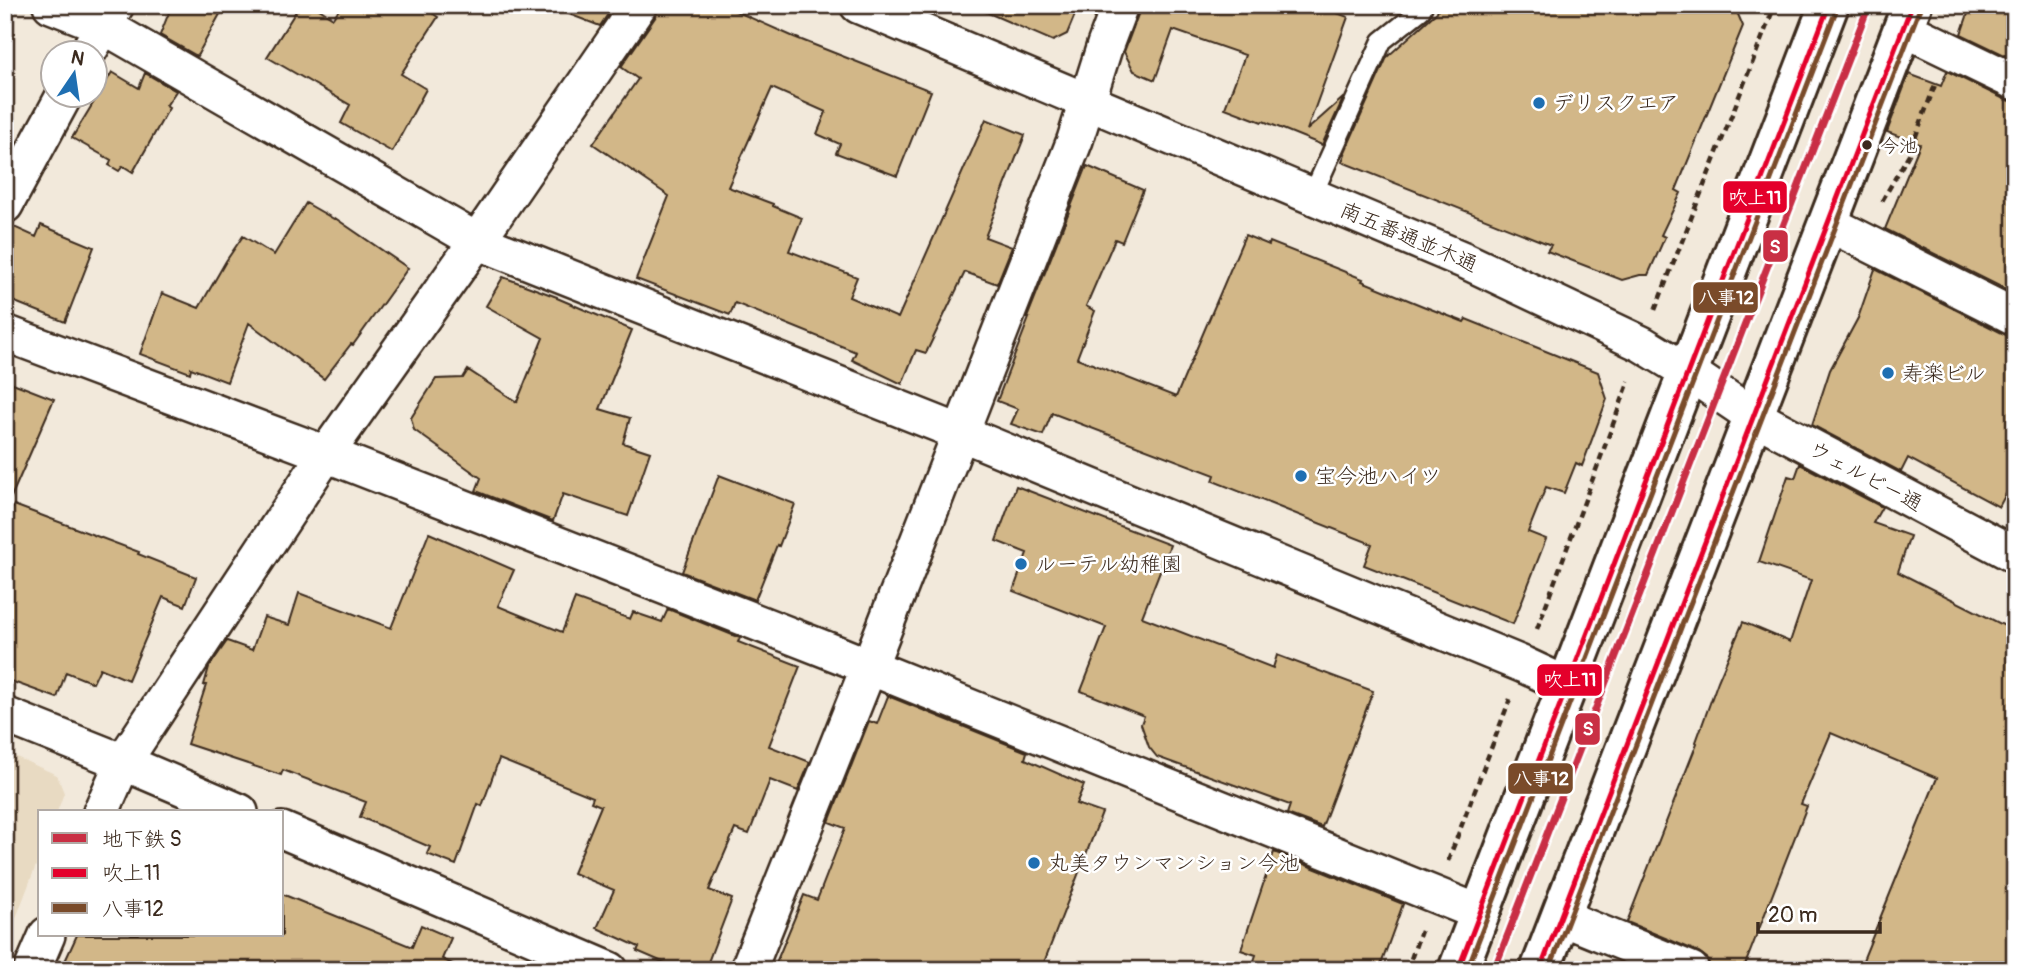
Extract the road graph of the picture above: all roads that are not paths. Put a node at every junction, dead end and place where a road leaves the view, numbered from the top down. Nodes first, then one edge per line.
1 (51, 5) edge
2 (639, 5) edge
3 (858, 5) edge
4 (1120, 5) edge
5 (1423, 5) edge
6 (1829, 5) edge
7 (1907, 17) edge
8 (103, 28) edge
9 (2015, 82) edge
10 (1088, 102) junction
11 (57, 108) edge
12 (1312, 196) junction
13 (5, 205) edge
14 (1828, 223) junction
15 (477, 241) junction
16 (2015, 317) edge
17 (5, 333) edge
18 (1688, 372) junction
19 (1719, 393) joint
20 (1753, 416) junction
21 (961, 433) junction
22 (326, 454) junction
23 (2015, 555) edge
24 (869, 667) junction
25 (1567, 685) junction
26 (5, 715) edge
27 (123, 762) junction
28 (102, 810) edge
29 (235, 810) edge
30 (284, 831) edge
31 (1480, 913) junction
32 (1561, 917) junction
33 (47, 936) edge
34 (32, 970) edge
35 (610, 970) edge
36 (748, 970) edge
37 (1458, 970) edge
38 (1541, 970) edge
39 (1691, 970) edge

1 - 8 street
2 - 15 street
3 - 10 street, 南五番通並木通
4 - 10 street
5 - 12 lane
6 - 18 main road
7 - 9 street
7 - 14 main road
8 - 15 street
10 - 12 street, 南五番通並木通
10 - 21 street
11 - 13 street
12 - 18 street, 南五番通並木通
14 - 16 street
14 - 20 main road
15 - 21 street
15 - 22 street
17 - 22 street
18 - 19 street, 南五番通並木通
18 - 25 main road
19 - 20 street, ウェルビー通
20 - 23 street, ウェルビー通
20 - 32 main road
21 - 24 street
21 - 25 street
22 - 24 street
22 - 27 street
24 - 31 street
24 - 36 street
25 - 31 main road
26 - 27 street
27 - 28 street
27 - 29 street
30 - 35 street
31 - 37 main road
32 - 38 main road
32 - 39 street
33 - 34 street

